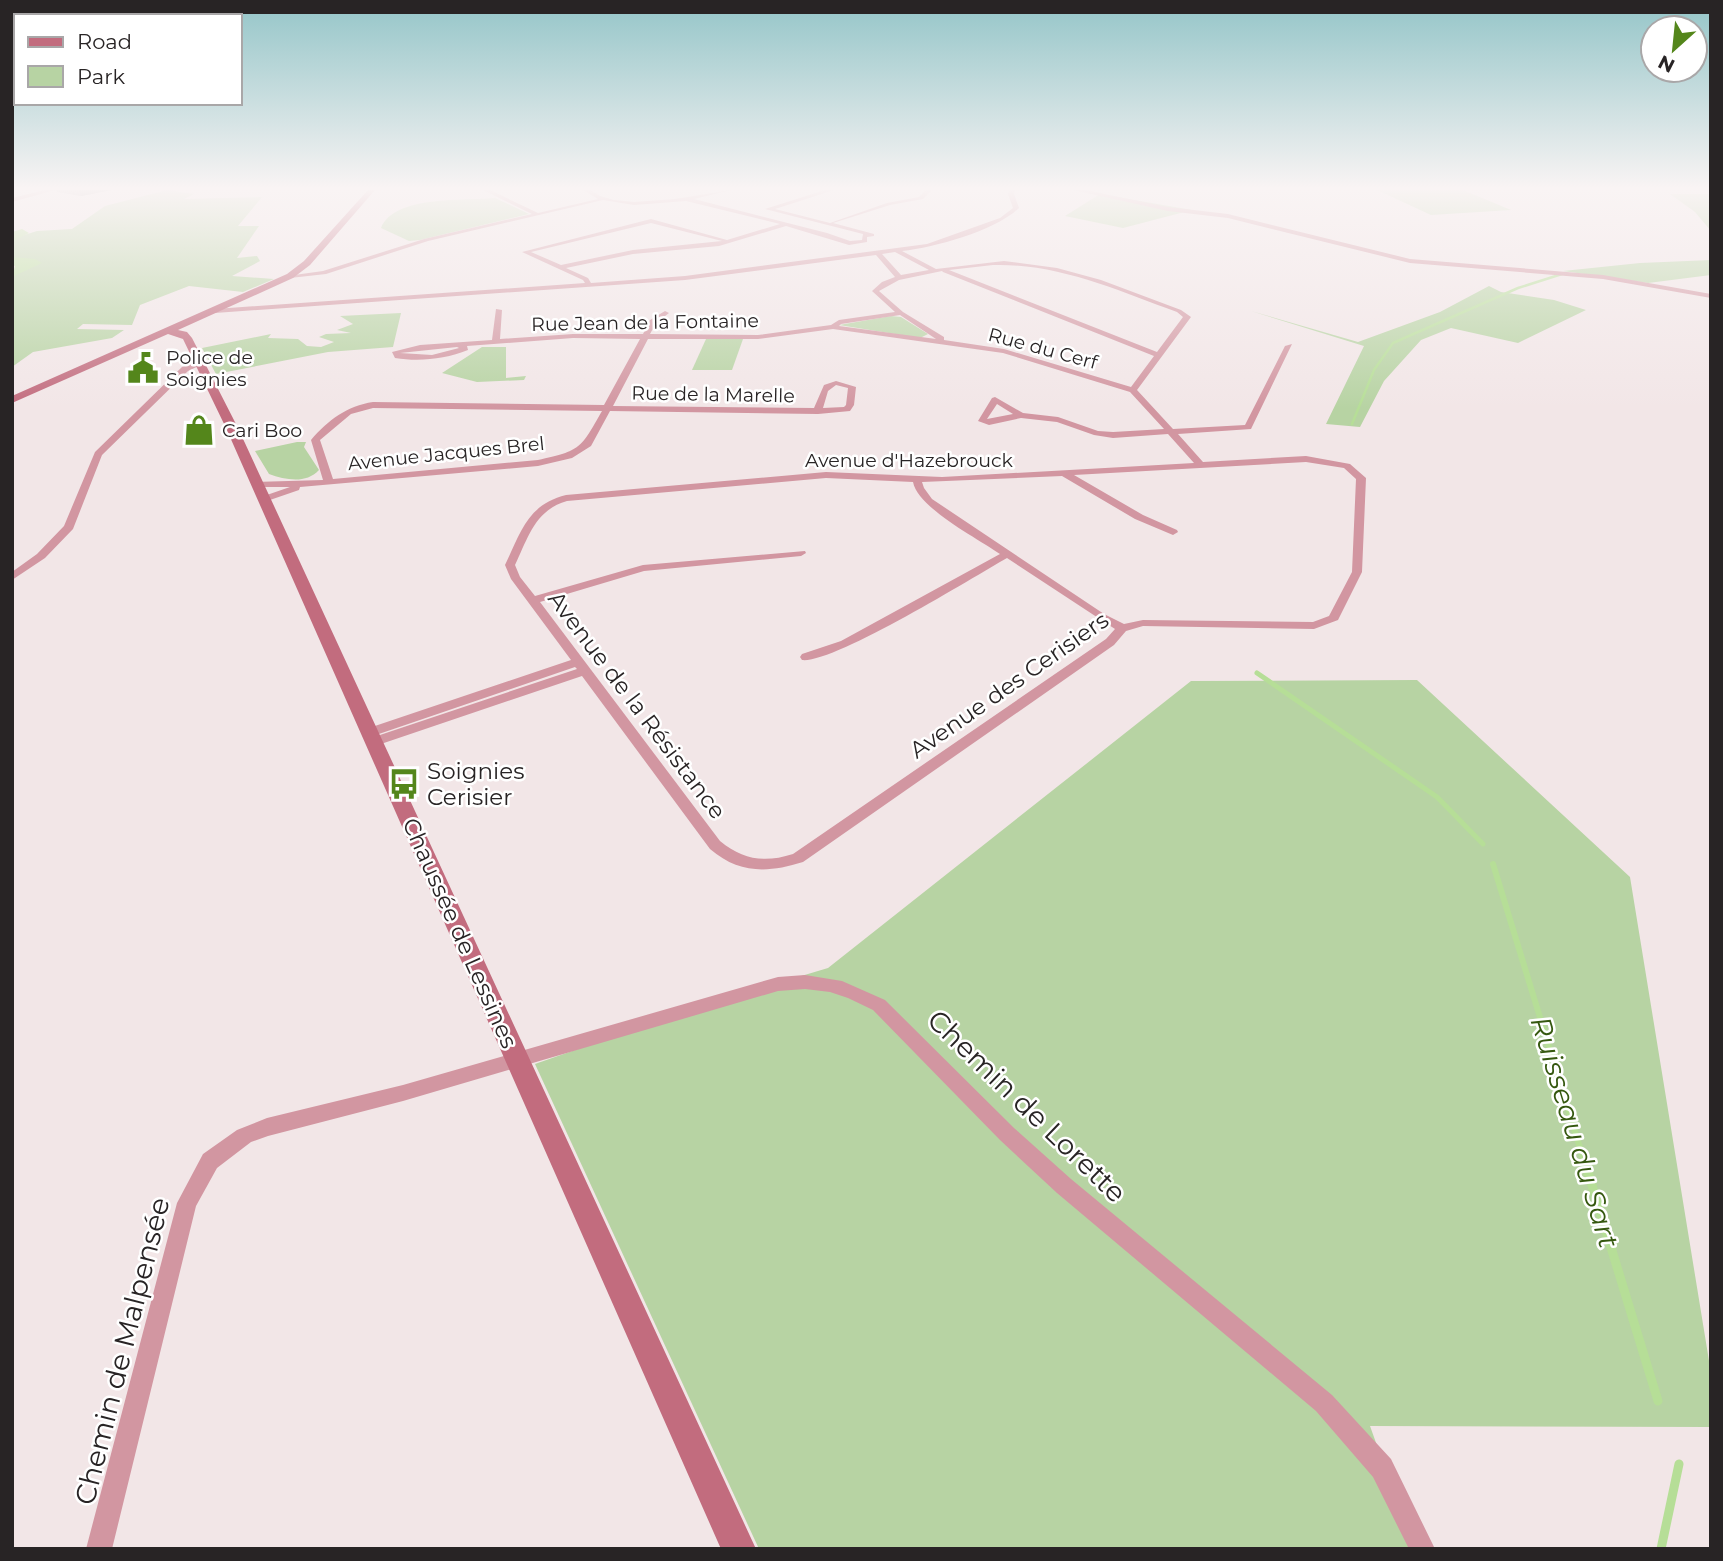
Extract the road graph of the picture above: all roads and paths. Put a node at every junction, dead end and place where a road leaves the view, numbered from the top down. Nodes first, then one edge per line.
1 (307, 263) edge
2 (355, 263) edge
3 (550, 263) edge
4 (580, 263) edge
5 (807, 263) edge
6 (888, 263) edge
7 (923, 263) edge
8 (1432, 263) edge
9 (560, 267) junction
10 (939, 270) junction
11 (290, 276) junction
12 (900, 278) junction
13 (589, 285) junction
14 (1711, 296) edge
15 (215, 310) junction
16 (498, 310) dead end
17 (665, 313) dead end
18 (901, 313) junction
19 (833, 327) junction
20 (168, 331) junction
21 (645, 337) junction
22 (496, 341) junction
23 (945, 342) junction
24 (458, 344) junction
25 (1289, 346) dead end
26 (1159, 355) junction
27 (201, 363) junction
28 (1133, 390) junction
29 (12, 400) edge
30 (607, 408) junction
31 (818, 411) junction
32 (1021, 415) dead end
33 (1171, 432) junction
34 (1201, 465) junction
35 (1065, 474) junction
36 (917, 480) junction
37 (329, 482) junction
38 (308, 484) junction
39 (260, 492) junction
40 (537, 510) joint
41 (1173, 532) dead end
42 (801, 553) dead end
43 (1007, 554) junction
44 (12, 577) edge
45 (533, 601) junction
46 (1122, 628) junction
47 (806, 657) dead end
48 (581, 667) junction
49 (371, 737) junction
50 (798, 858) joint
51 (517, 1060) junction
52 (99, 1549) edge
53 (739, 1549) edge
54 (1422, 1549) edge

1 - 11 main road
2 - 11 street
3 - 9 street
4 - 9 street
5 - 13 street
6 - 12 street
7 - 10 street
8 - 14 street
9 - 13 street
10 - 12 street
10 - 26 street
10 - 26 street
11 - 15 main road
12 - 18 street, Rue du Cerf
13 - 15 street
15 - 20 main road
16 - 22 street
17 - 21 street, Avenue Jacques Brel
18 - 19 street
18 - 23 street, Rue du Cerf
19 - 21 street, Rue Jean de la Fontaine
19 - 23 street, Rue du Cerf
20 - 27 main road, Chaussée de Lessines
20 - 29 main road
21 - 22 street, Rue Jean de la Fontaine
21 - 30 street, Avenue Jacques Brel
22 - 24 street, Rue Jean de la Fontaine
23 - 28 street, Rue du Cerf
24 - 24 street, Rue Jean de la Fontaine
25 - 33 street
26 - 28 street
27 - 39 main road, Chaussée de Lessines
27 - 44 street
28 - 33 street
30 - 31 street, Rue de la Marelle
30 - 37 street, Avenue Jacques Brel
30 - 37 street, Rue de la Marelle
31 - 31 street, Rue de la Marelle
32 - 33 street
33 - 34 street
34 - 35 street, Avenue d'Hazebrouck
34 - 46 street, Avenue des Cerisiers
35 - 36 street, Avenue d'Hazebrouck
35 - 41 street
36 - 40 street, Avenue d'Hazebrouck
36 - 43 street
37 - 38 street, Avenue Jacques Brel
38 - 39 street, Avenue Jacques Brel
38 - 39 street, Avenue Jacques Brel
39 - 49 main road, Chaussée de Lessines
40 - 45 street, Avenue de la Résistance
42 - 45 street
43 - 46 street
43 - 47 street
45 - 48 street, Avenue de la Résistance
46 - 50 street, Avenue des Cerisiers
48 - 49 street, Avenue de la Résistance
48 - 50 street, Avenue de la Résistance
49 - 51 main road, Chaussée de Lessines
51 - 52 street, Chemin de Malpensée
51 - 53 main road, Chaussée de Lessines
51 - 54 street, Chemin de Lorette

